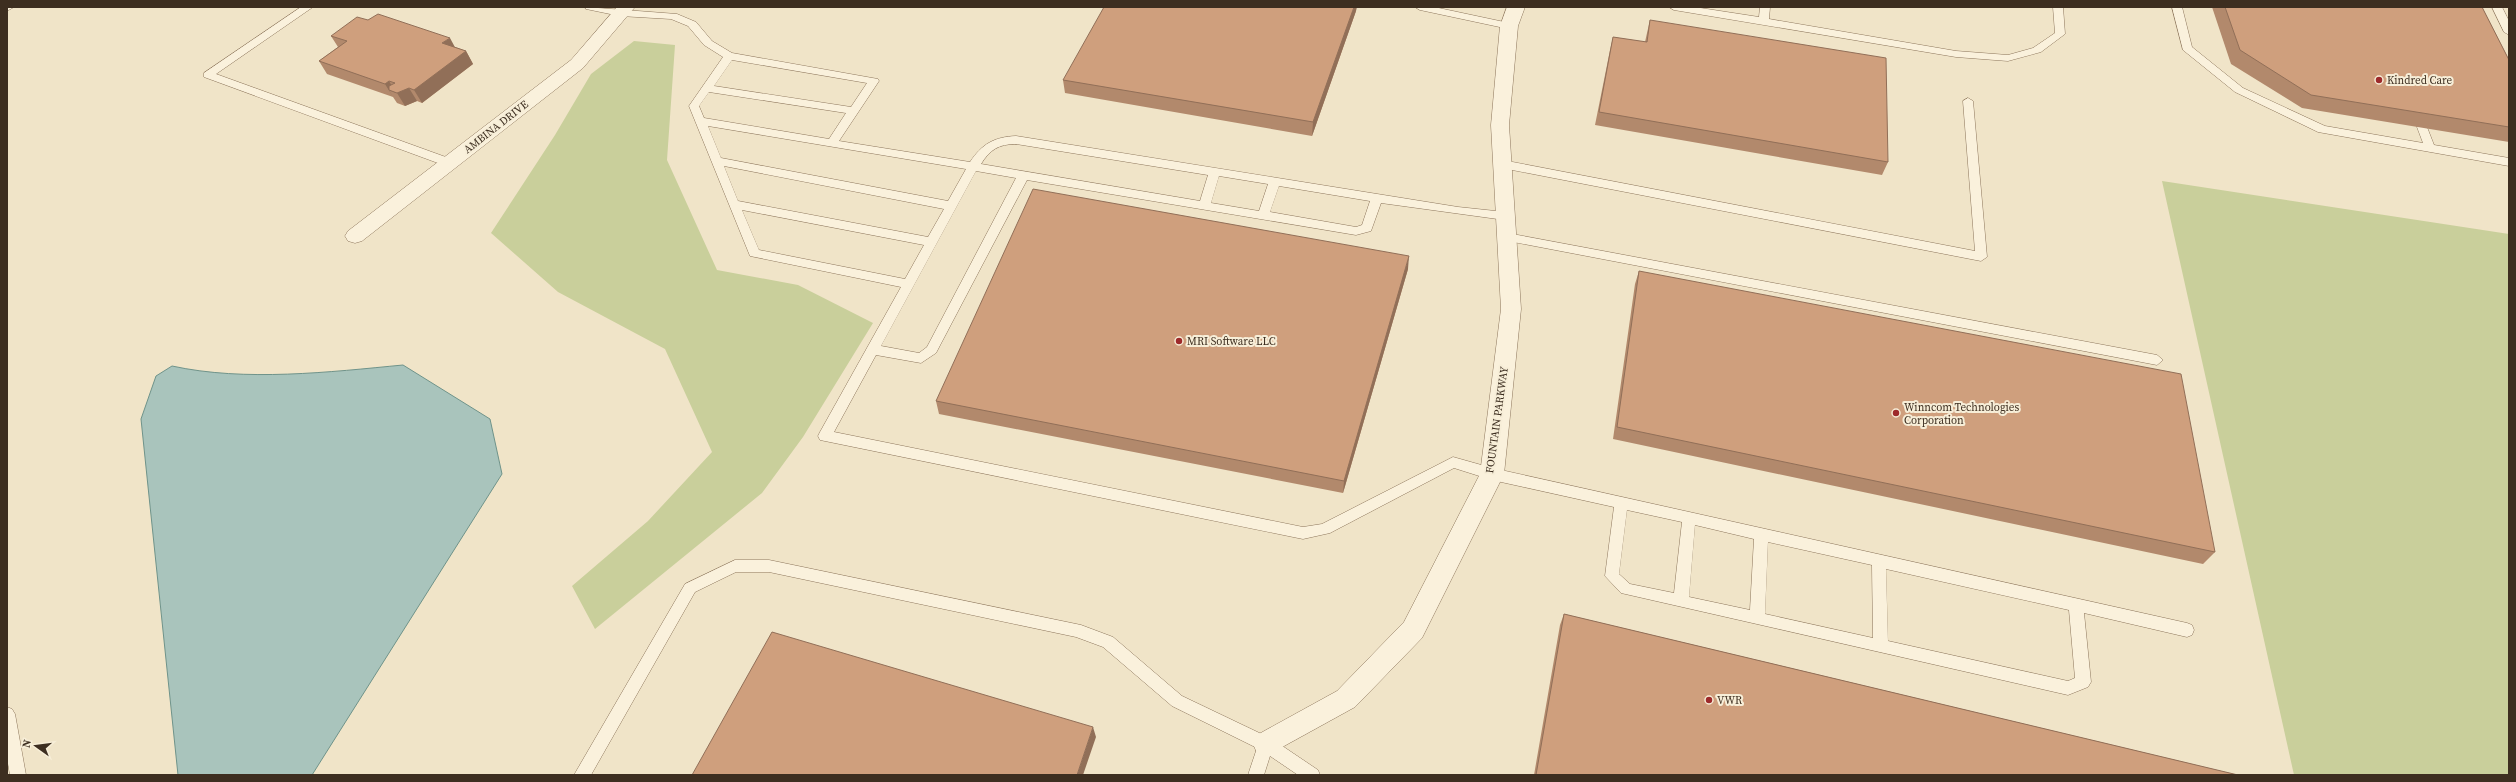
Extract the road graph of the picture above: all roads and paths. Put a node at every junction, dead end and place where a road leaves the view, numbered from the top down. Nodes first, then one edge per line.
1 (308, 7) edge
2 (590, 7) edge
3 (1420, 7) edge
4 (1674, 7) edge
5 (1765, 7) edge
6 (2058, 7) edge
7 (2177, 7) edge
8 (2496, 7) edge
9 (623, 10) edge
10 (1512, 16) edge
11 (1764, 22) junction
12 (2509, 32) edge
13 (729, 56) junction
14 (707, 88) junction
15 (1968, 101) dead end
16 (2412, 101) edge
17 (853, 112) junction
18 (700, 121) junction
19 (832, 143) junction
20 (2430, 148) junction
21 (716, 161) junction
22 (450, 162) junction
23 (2509, 162) edge
24 (1502, 164) junction
25 (973, 167) junction
26 (1215, 172) junction
27 (1023, 176) junction
28 (1275, 182) junction
29 (1376, 198) junction
30 (734, 204) junction
31 (952, 206) junction
32 (1204, 206) junction
33 (1263, 216) junction
34 (1506, 226) junction
35 (355, 236) dead end
36 (932, 242) junction
37 (909, 284) junction
38 (874, 350) junction
39 (2157, 360) dead end
40 (1492, 474) junction
41 (1621, 503) junction
42 (1689, 518) junction
43 (1761, 534) junction
44 (1879, 561) junction
45 (1681, 601) junction
46 (2076, 605) junction
47 (1757, 618) junction
48 (2188, 630) dead end
49 (1881, 646) junction
50 (7, 714) edge
51 (1266, 744) junction
52 (18, 775) edge
53 (582, 775) edge
54 (1256, 775) edge
55 (1312, 775) edge

1 - 22 lane
2 - 9 lane
3 - 10 lane
4 - 11 lane
5 - 11 lane
6 - 11 lane
7 - 20 lane
8 - 12 lane
9 - 13 lane
9 - 22 street, AMBINA DRIVE
10 - 24 street, FOUNTAIN PARKWAY
13 - 14 lane
13 - 17 lane
14 - 17 lane
14 - 18 lane
15 - 24 lane
16 - 20 lane
17 - 19 lane
18 - 19 lane
18 - 21 lane
19 - 25 lane
20 - 23 lane
21 - 30 lane
21 - 31 lane
22 - 35 street, AMBINA DRIVE
24 - 34 street, FOUNTAIN PARKWAY
25 - 26 lane
25 - 27 lane
25 - 31 lane
26 - 28 lane
26 - 32 lane
27 - 32 lane
27 - 38 lane
28 - 29 lane
28 - 33 lane
29 - 33 lane
29 - 34 lane
30 - 36 lane
30 - 37 lane
31 - 36 lane
32 - 33 lane
34 - 39 lane
34 - 40 street, FOUNTAIN PARKWAY
36 - 37 lane
37 - 38 lane
38 - 40 lane
40 - 41 lane
40 - 51 street, FOUNTAIN PARKWAY
41 - 42 lane
41 - 45 lane
42 - 43 lane
42 - 45 lane
43 - 44 lane
43 - 47 lane
44 - 46 lane
44 - 49 lane
45 - 47 lane
46 - 48 lane
46 - 49 lane
47 - 49 lane
50 - 52 lane
51 - 53 lane
51 - 54 lane
51 - 55 lane

